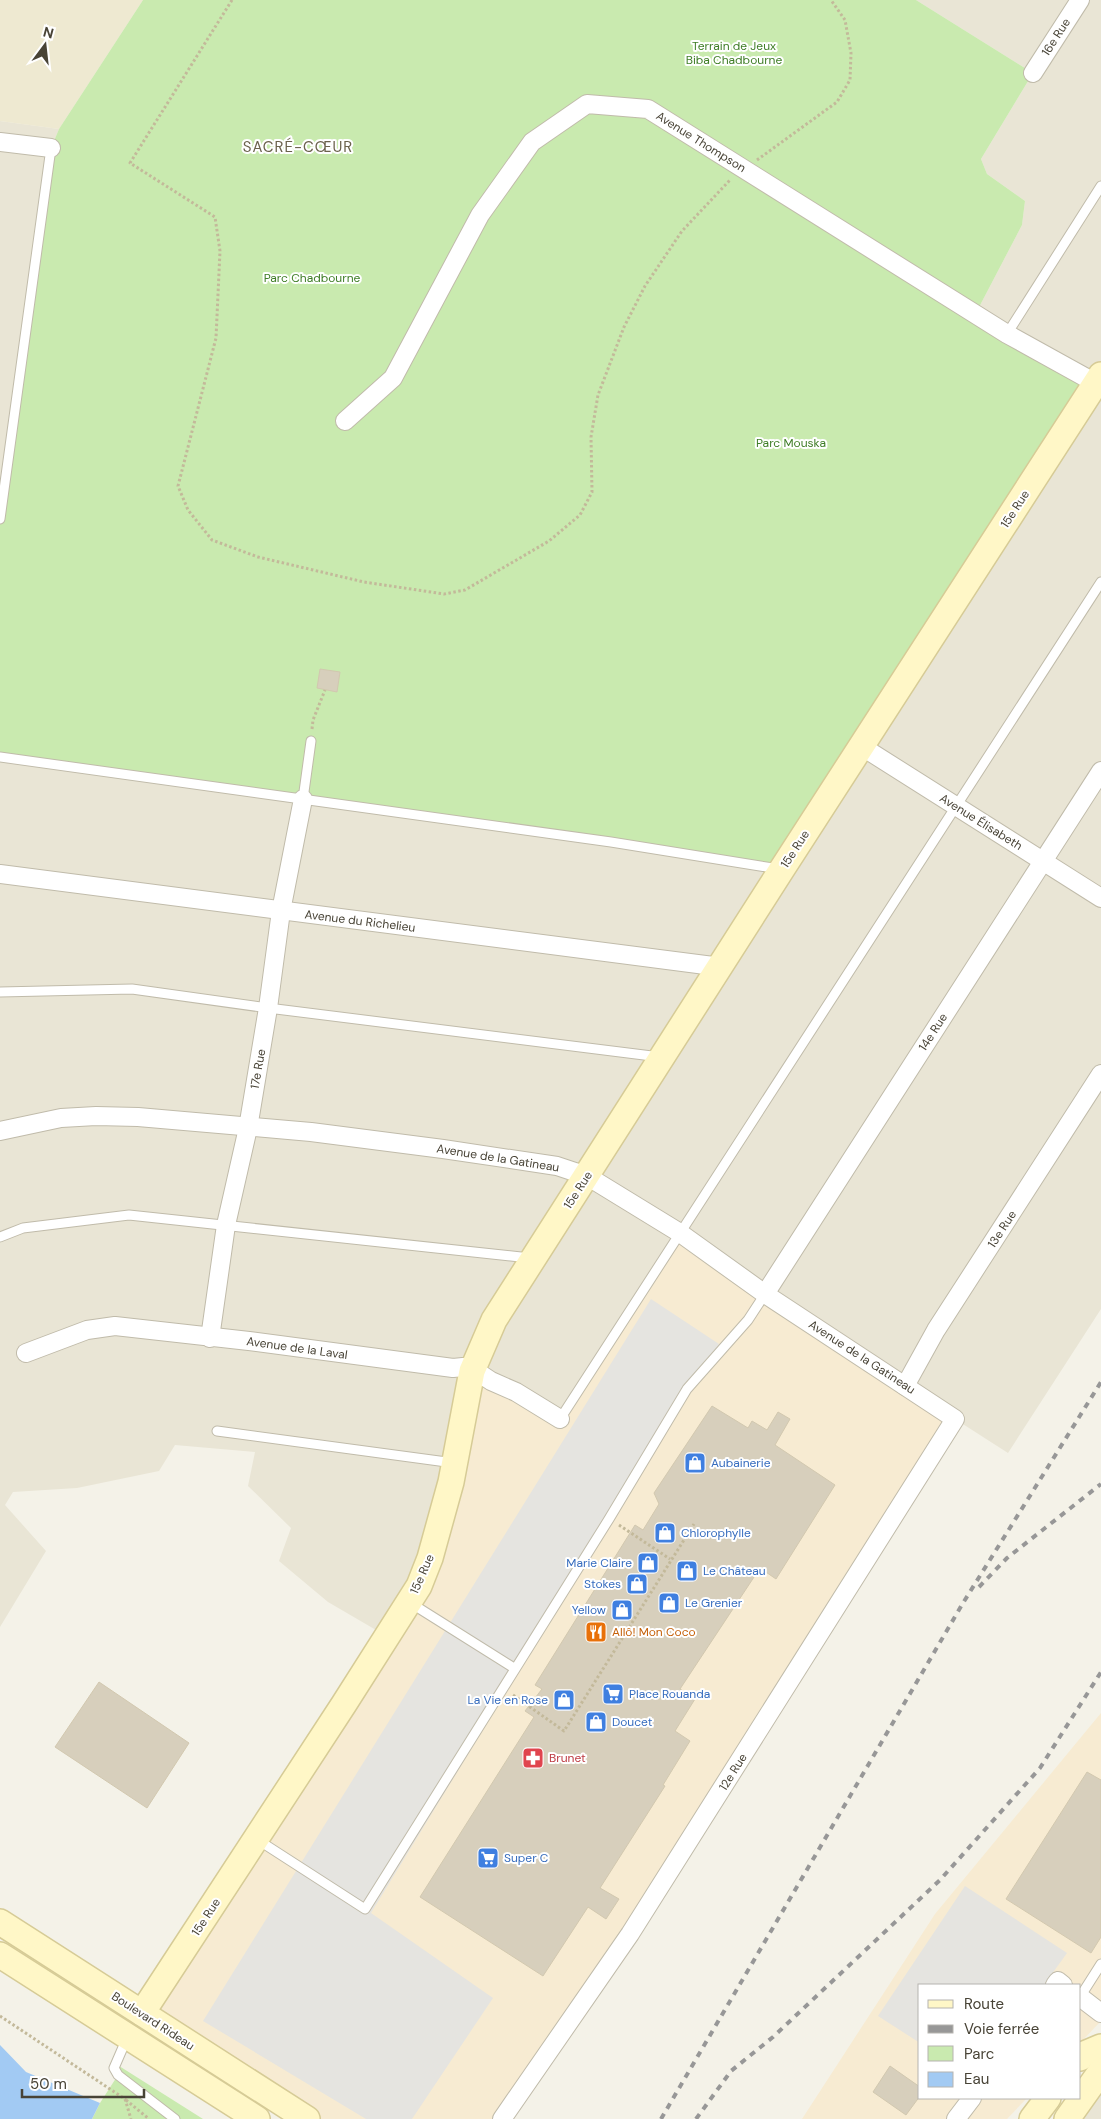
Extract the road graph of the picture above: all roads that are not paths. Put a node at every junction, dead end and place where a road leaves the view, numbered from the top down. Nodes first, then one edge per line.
1 (1080, 0) edge
2 (1033, 73) dead end
3 (0, 142) edge
4 (51, 148) joint
5 (1101, 186) edge
6 (1007, 334) junction
7 (1099, 381) edge
8 (345, 421) dead end
9 (0, 519) edge
10 (1101, 582) edge
11 (311, 741) dead end
12 (861, 746) junction
13 (0, 756) edge
14 (1101, 771) edge
15 (303, 799) junction
16 (956, 806) junction
17 (1043, 861) junction
18 (782, 869) junction
19 (0, 874) edge
20 (1101, 898) edge
21 (281, 911) junction
22 (721, 967) junction
23 (0, 992) edge
24 (268, 1008) junction
25 (663, 1057) junction
26 (1101, 1074) edge
27 (248, 1128) junction
28 (0, 1131) edge
29 (587, 1176) junction
30 (226, 1225) junction
31 (680, 1234) junction
32 (0, 1237) edge
33 (534, 1259) junction
34 (765, 1294) junction
35 (210, 1338) junction
36 (26, 1353) dead end
37 (472, 1371) junction
38 (905, 1386) junction
39 (560, 1419) joint
40 (956, 1419) joint
41 (217, 1431) dead end
42 (454, 1463) junction
43 (409, 1602) junction
44 (514, 1668) junction
45 (256, 1839) junction
46 (0, 1922) edge
47 (0, 1955) edge
48 (1101, 1964) edge
49 (1081, 1995) edge
50 (1081, 1998) edge
51 (1101, 2013) edge
52 (142, 2014) junction
53 (127, 2037) junction
54 (1101, 2047) edge
55 (1081, 2057) edge
56 (1101, 2071) edge
57 (971, 2099) edge
58 (1047, 2099) edge
59 (175, 2119) edge
60 (258, 2119) edge
61 (307, 2119) edge
62 (502, 2119) edge
63 (956, 2119) edge
64 (1032, 2119) edge
65 (1067, 2119) edge

1 - 2 street, 16e Rue
3 - 4 street
4 - 9 lane
5 - 6 lane
6 - 7 street, Avenue Thompson
6 - 8 street, Avenue Thompson
7 - 12 street, 15e Rue
10 - 16 lane
11 - 15 lane
12 - 16 street, Avenue Élisabeth
12 - 18 street, 15e Rue
13 - 15 lane
14 - 17 street, 14e Rue
15 - 18 lane
15 - 21 street, 17e Rue
16 - 17 street, Avenue Élisabeth
16 - 31 lane
17 - 20 street, Avenue Élisabeth
17 - 34 street, 14e Rue
18 - 22 street, 15e Rue
19 - 21 street, Avenue du Richelieu
21 - 22 street, Avenue du Richelieu
21 - 24 street, 17e Rue
22 - 25 street, 15e Rue
23 - 24 lane
24 - 25 lane
24 - 27 street, 17e Rue
25 - 29 street, 15e Rue
26 - 38 street, 13e Rue
27 - 28 street, Avenue de la Gatineau
27 - 29 street, Avenue de la Gatineau
27 - 30 street, 17e Rue
29 - 31 street, Avenue de la Gatineau
29 - 33 street, 15e Rue
30 - 32 lane
30 - 33 lane
30 - 35 street, 17e Rue
31 - 34 street, Avenue de la Gatineau
31 - 39 lane
33 - 37 street, 15e Rue
34 - 38 street, Avenue de la Gatineau
34 - 44 lane
35 - 36 street, Avenue de la Laval
35 - 37 street, Avenue de la Laval
37 - 39 street, Avenue de la Laval
37 - 42 street, 15e Rue
38 - 40 street, Avenue de la Gatineau
40 - 62 street, 12e Rue
41 - 42 lane
42 - 43 street, 15e Rue
43 - 44 lane
43 - 45 street, 15e Rue
44 - 45 lane
45 - 52 street, 15e Rue
46 - 52 street, Boulevard Rideau
47 - 53 street
48 - 49 lane
50 - 51 street
52 - 53 street, 15e Rue
52 - 61 street, Boulevard Rideau
53 - 59 lane
53 - 60 street
54 - 55 street
56 - 65 street
57 - 63 street
58 - 64 street

